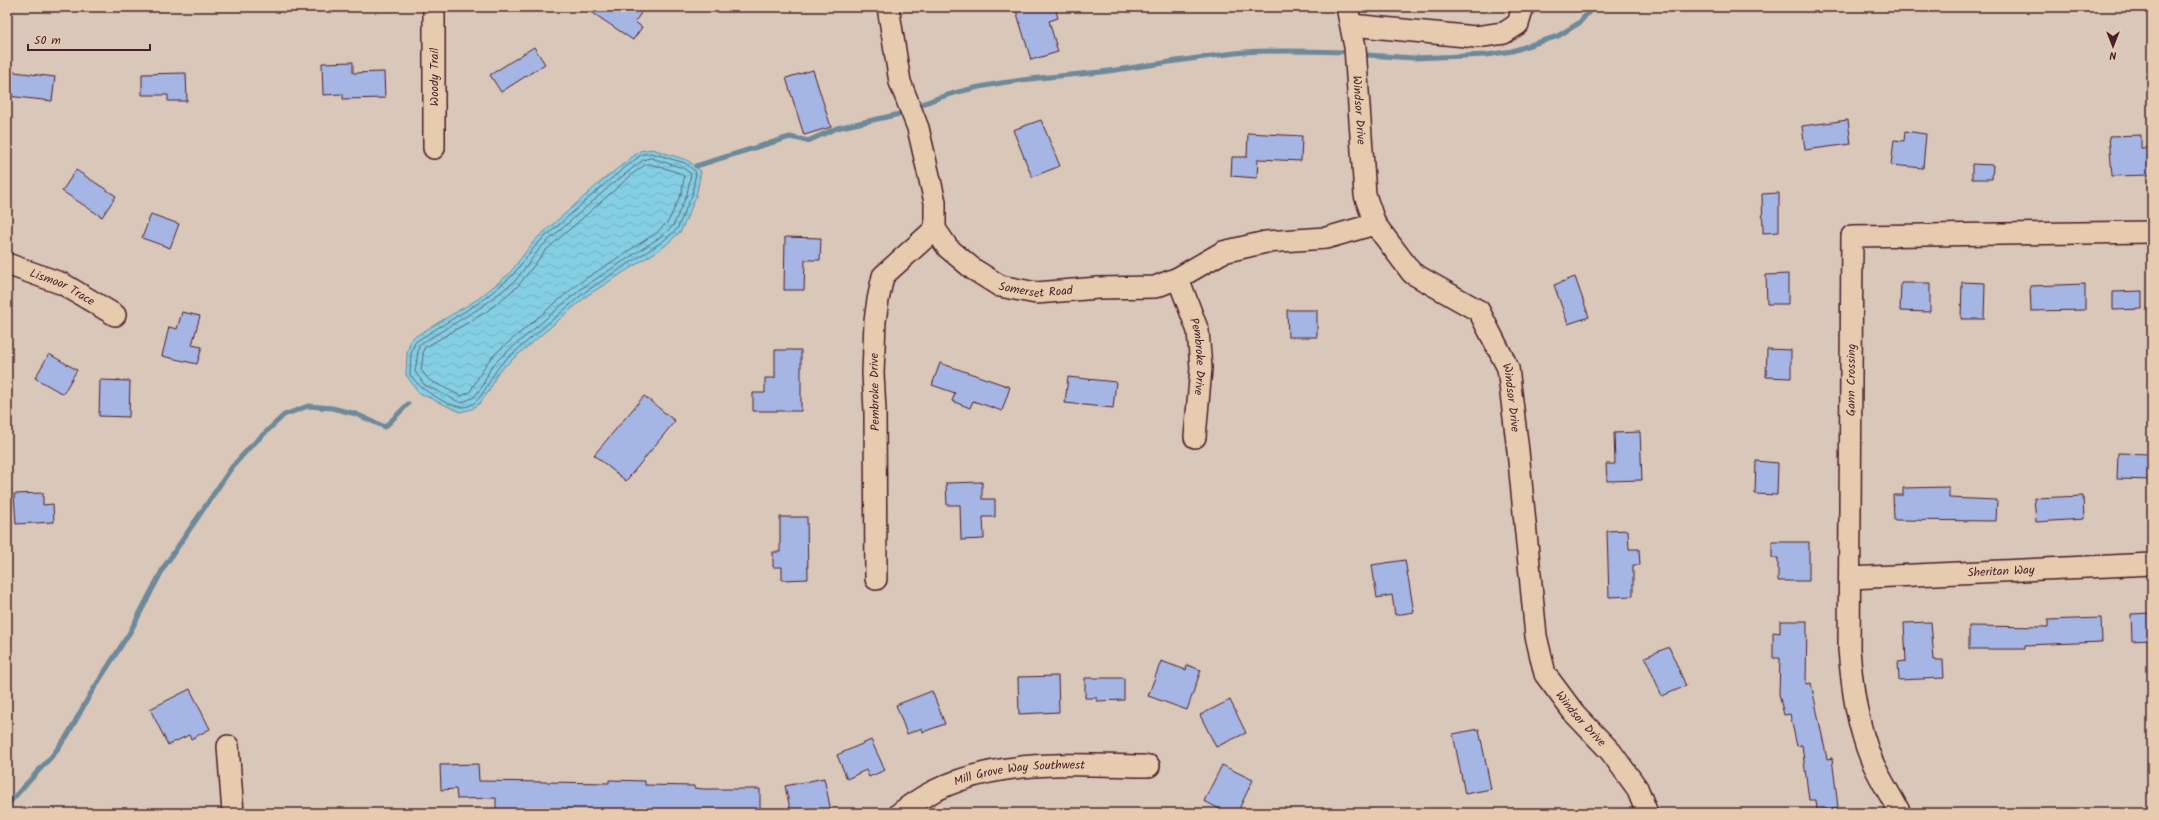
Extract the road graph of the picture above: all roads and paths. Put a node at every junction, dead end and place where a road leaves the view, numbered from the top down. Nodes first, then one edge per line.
1 (434, 7) edge
2 (888, 7) edge
3 (1523, 7) edge
4 (1349, 16) edge
5 (434, 148) dead end
6 (1375, 224) junction
7 (935, 229) junction
8 (2152, 232) edge
9 (7, 264) edge
10 (1178, 278) junction
11 (115, 315) dead end
12 (1195, 437) dead end
13 (2152, 564) edge
14 (1850, 578) junction
15 (876, 580) dead end
16 (228, 746) dead end
17 (1149, 766) dead end
18 (233, 813) edge
19 (900, 813) edge
20 (1647, 813) edge
21 (1900, 813) edge

1 - 5 street, Woody Trail
2 - 7 street
3 - 4 street
4 - 6 street, Windsor Drive
6 - 10 street, Somerset Road
6 - 20 street, Windsor Drive
7 - 10 street, Somerset Road
7 - 15 street, Pembroke Drive
8 - 14 street, Gann Crossing
9 - 11 street, Lismoor Trace
10 - 12 street, Pembroke Drive
13 - 14 street, Sheritan Way
14 - 21 street, Gann Crossing
16 - 18 street
17 - 19 street, Mill Grove Way Southwest

